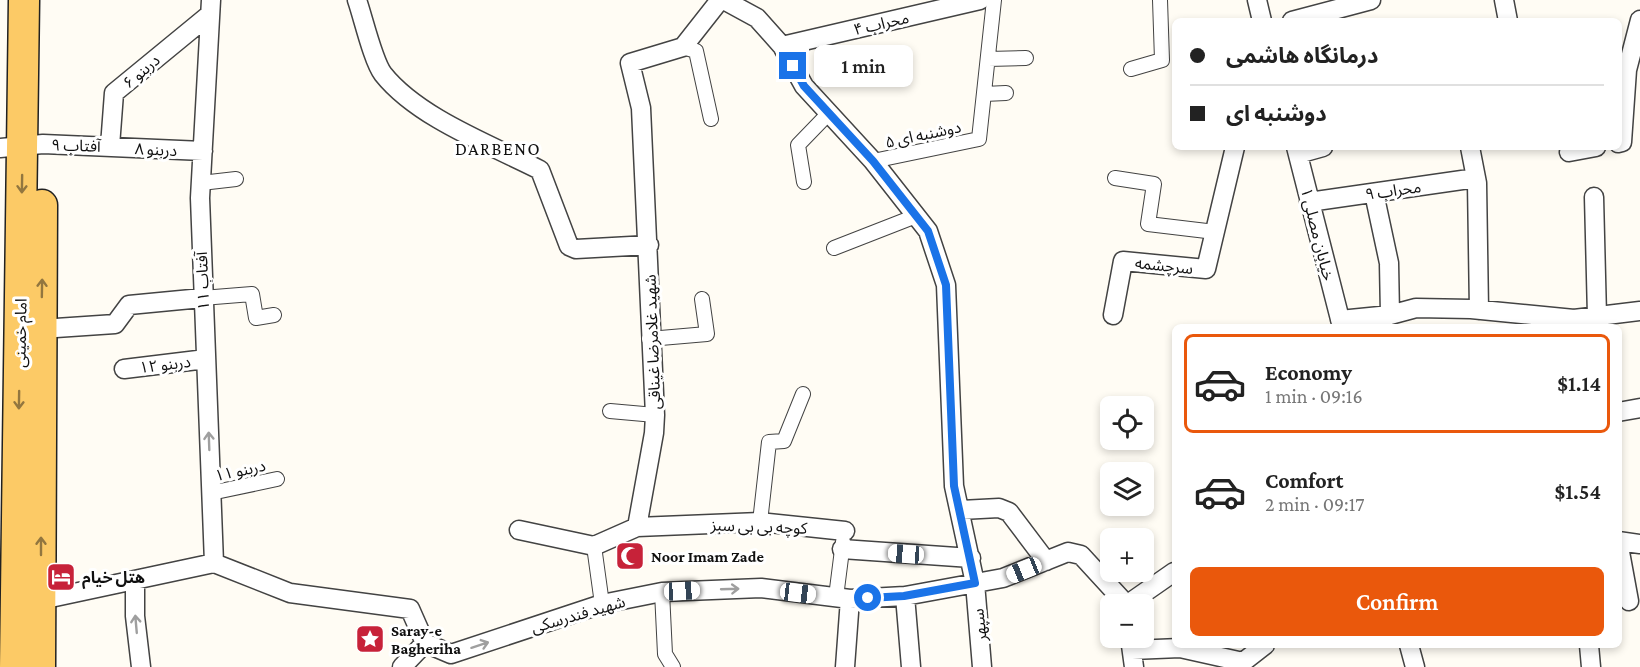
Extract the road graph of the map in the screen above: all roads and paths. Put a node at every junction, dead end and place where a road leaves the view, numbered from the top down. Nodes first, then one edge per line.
1 (24, 0) edge
2 (41, 0) edge
3 (357, 0) edge
4 (722, 0) edge
5 (980, 0) edge
6 (994, 0) edge
7 (1160, 0) edge
8 (1257, 0) edge
9 (1371, 0) edge
10 (1504, 0) edge
11 (210, 7) edge
12 (1261, 18) edge
13 (1303, 18) edge
14 (1507, 18) edge
15 (1640, 20) edge
16 (782, 46) junction
17 (683, 47) junction
18 (1026, 58) dead end
19 (988, 59) junction
20 (1131, 69) dead end
21 (1623, 69) edge
22 (1006, 93) dead end
23 (984, 94) junction
24 (828, 114) junction
25 (711, 119) dead end
26 (1627, 142) edge
27 (22, 145) edge
28 (110, 146) junction
29 (1234, 150) edge
30 (1471, 150) edge
31 (1580, 150) edge
32 (203, 151) junction
33 (1297, 151) edge
34 (1569, 152) dead end
35 (873, 161) junction
36 (1115, 178) dead end
37 (1476, 178) junction
38 (237, 179) dead end
39 (804, 182) dead end
40 (201, 183) junction
41 (1374, 193) junction
42 (1594, 197) dead end
43 (1309, 202) junction
44 (916, 216) junction
45 (1215, 232) junction
46 (649, 245) junction
47 (834, 248) dead end
48 (202, 298) junction
49 (702, 298) dead end
50 (1479, 310) junction
51 (1640, 311) edge
52 (274, 315) dead end
53 (1113, 315) dead end
54 (1390, 315) junction
55 (1597, 316) junction
56 (1341, 324) edge
57 (41, 329) junction
58 (649, 339) junction
59 (206, 359) junction
60 (123, 369) dead end
61 (803, 394) dead end
62 (1640, 408) edge
63 (610, 411) dead end
64 (1622, 411) edge
65 (655, 415) junction
66 (277, 479) dead end
67 (211, 493) junction
68 (961, 510) junction
69 (760, 522) junction
70 (637, 527) junction
71 (9, 529) edge
72 (519, 530) dead end
73 (845, 531) joint
74 (1622, 542) edge
75 (1640, 544) edge
76 (594, 546) junction
77 (842, 549) junction
78 (970, 558) junction
79 (1046, 561) junction
80 (214, 563) junction
81 (1622, 563) edge
82 (1172, 573) edge
83 (135, 581) junction
84 (975, 583) junction
85 (662, 592) junction
86 (1118, 594) edge
87 (1142, 594) edge
88 (904, 596) junction
89 (843, 598) junction
90 (1629, 601) dead end
91 (602, 604) junction
92 (19, 609) edge
93 (425, 643) junction
94 (1261, 648) edge
95 (1410, 648) edge
96 (1589, 648) edge
97 (1132, 652) edge
98 (454, 660) edge
99 (1242, 664) edge
100 (15, 667) edge
101 (40, 667) edge
102 (141, 667) edge
103 (402, 667) edge
104 (673, 667) edge
105 (845, 667) edge
106 (910, 667) edge
107 (982, 667) edge
108 (1414, 667) edge
109 (1591, 667) edge

1 - 27 main road, امام خمینی
2 - 27 main road, امام خمینی
3 - 46 street
4 - 16 street, سپهر
4 - 17 street
5 - 16 street, ۴ محراب
6 - 19 street
7 - 20 street
8 - 12 street
9 - 13 street
10 - 14 street
11 - 28 street, ۶ دربنو
11 - 32 street, آفتاب ۱۱
15 - 21 street
16 - 24 street, سپهر
17 - 25 street
17 - 46 street, شهید غلامرضا غیناقی
18 - 19 street
19 - 23 street
21 - 26 street
22 - 23 street
23 - 35 street, ۵ دوشنبه ای
24 - 35 street, سپهر
24 - 39 street
27 - 28 street, آفتاب ۹
57 -> 27 main road, امام خمینی
27 -> 71 main road, امام خمینی
28 - 32 street, ۸ دربنو
29 - 45 street, سرچشمه
30 - 37 street
31 - 34 street
32 - 40 street, آفتاب ۱۱
33 - 43 street, خیابان مصلی ۱
35 - 44 street, سپهر
36 - 45 street
37 - 41 street, ۹ محراب
37 - 50 street
38 - 40 street
40 - 48 street, آفتاب ۱۱
41 - 43 street, ۹ محراب
41 - 54 street
42 - 55 street
43 - 56 street, خیابان مصلی ۱
44 - 47 street
44 - 68 street, سپهر
45 - 53 street, سرچشمه
46 - 58 street, شهید غلامرضا غیناقی
48 - 52 street
48 - 57 street
48 - 59 street, آفتاب ۱۱
49 - 58 street
50 - 54 street
50 - 55 street
51 - 55 street
54 - 56 street
92 -> 57 main road, امام خمینی
58 - 65 street, شهید غلامرضا غیناقی
59 - 60 street, ۱۲ دربنو
67 -> 59 street, آفتاب ۱۱
61 - 69 street
62 - 64 street
63 - 65 street
65 - 70 street, شهید غلامرضا غیناقی
66 - 67 street, ۱۱ دربنو
67 - 80 street, آفتاب ۱۱
68 - 78 street, سپهر
68 - 79 street
69 - 70 street, کوچه بی بی سبز
69 - 73 street, کوچه بی بی سبز
70 - 76 street
71 - 92 main road, امام خمینی
72 - 76 street
73 - 77 street
74 - 75 street
76 - 91 street
77 - 78 street
77 - 89 street
78 - 84 street, سپهر
79 - 84 street, شهید فندرسکی
79 - 86 street, شهید فندرسکی
80 - 83 street
80 - 93 street
81 - 90 street
82 - 87 street
83 - 92 street
102 -> 83 street
84 - 88 street, شهید فندرسکی
84 - 107 street, سپهر
85 -> 89 street, شهید فندرسکی
85 - 91 street, شهید فندرسکی
85 - 104 street
88 - 89 street, شهید فندرسکی
88 - 106 street
89 - 105 street
98 -> 91 street, شهید فندرسکی
92 - 100 main road, امام خمینی
92 - 101 main road, امام خمینی
93 - 98 street, شهید فندرسکی
93 - 103 street
94 - 99 street
95 - 108 street
96 - 109 street
97 - 99 street

